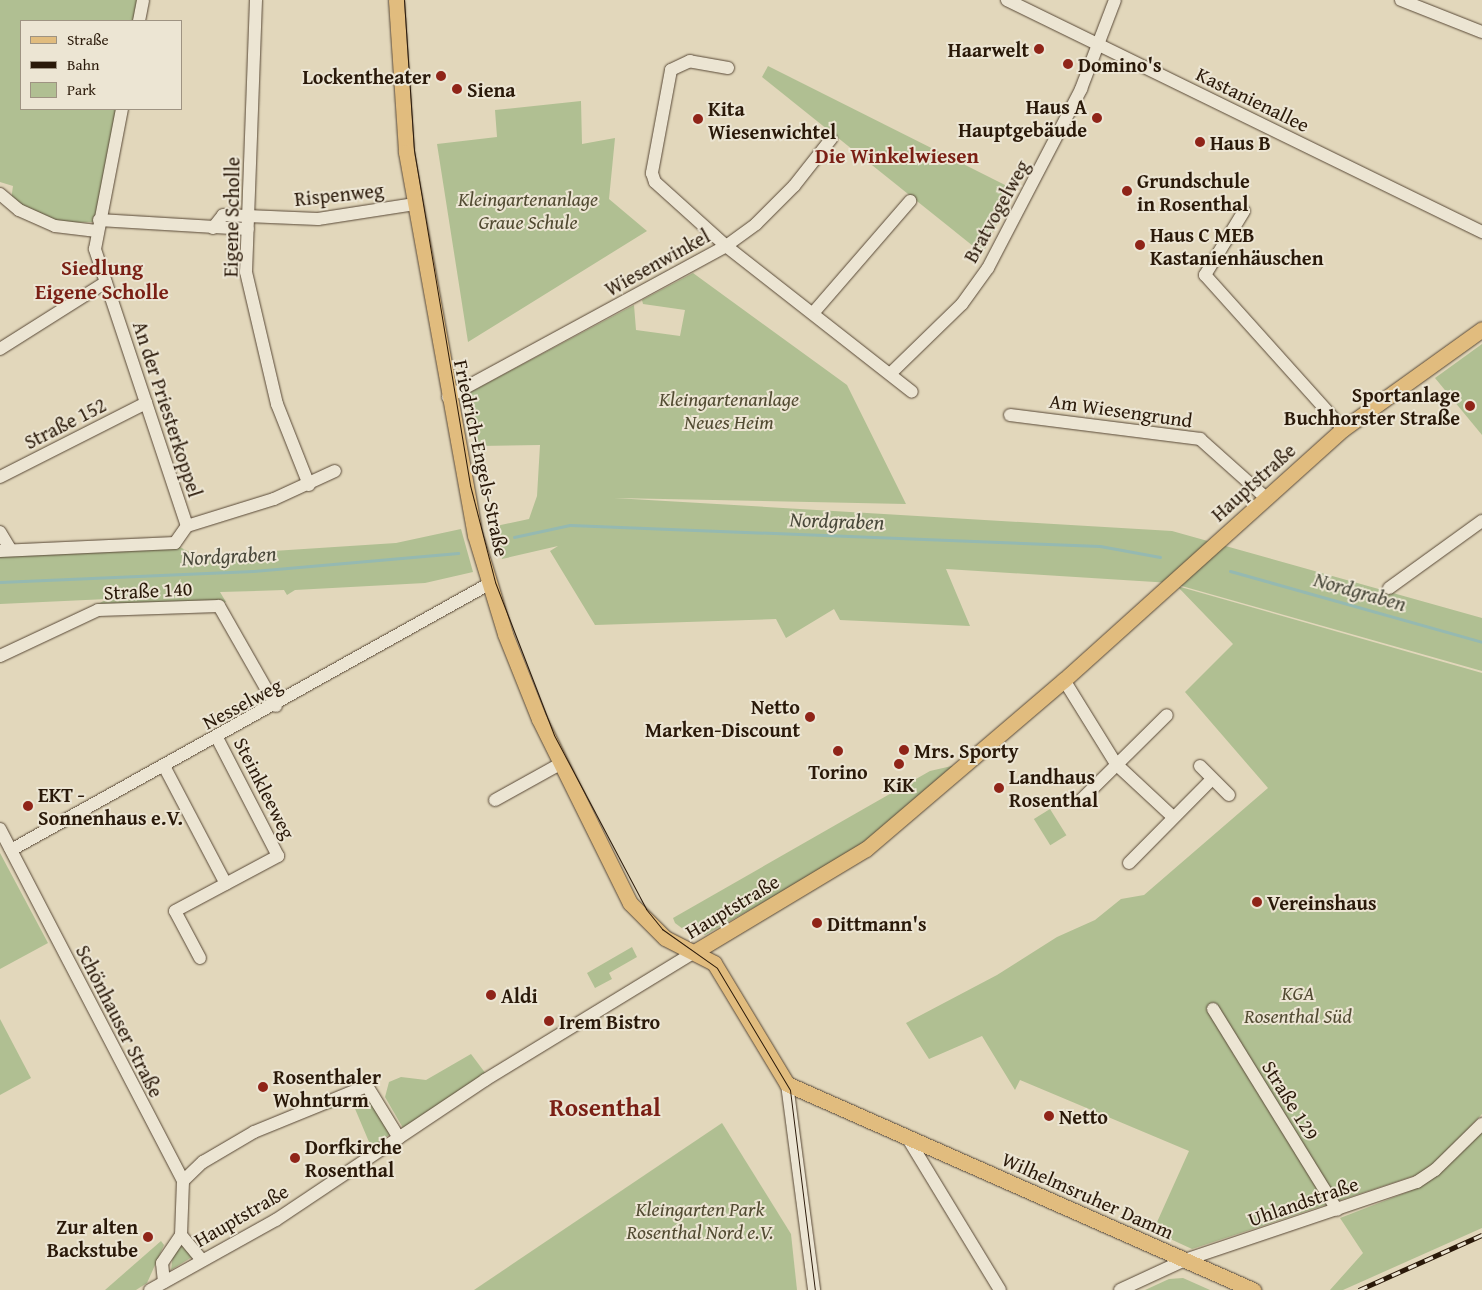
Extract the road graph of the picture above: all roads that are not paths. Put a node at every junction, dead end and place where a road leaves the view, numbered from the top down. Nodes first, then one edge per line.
1 (143, 0) edge
2 (256, 0) edge
3 (396, 0) edge
4 (1007, 0) edge
5 (1115, 0) edge
6 (1401, 0) edge
7 (139, 20) edge
8 (1482, 32) edge
9 (1099, 44) junction
10 (728, 68) dead end
11 (122, 110) edge
12 (831, 139) dead end
13 (0, 194) edge
14 (910, 201) dead end
15 (415, 204) junction
16 (1244, 211) dead end
17 (248, 223) junction
18 (98, 225) junction
19 (1482, 232) edge
20 (726, 246) junction
21 (106, 282) junction
22 (814, 312) junction
23 (1482, 329) edge
24 (0, 349) edge
25 (891, 373) junction
26 (912, 392) dead end
27 (448, 397) junction
28 (146, 403) junction
29 (1010, 415) dead end
30 (1342, 429) junction
31 (335, 471) dead end
32 (0, 476) edge
33 (309, 484) junction
34 (1266, 498) junction
35 (1482, 521) edge
36 (187, 526) junction
37 (0, 532) edge
38 (6, 550) edge
39 (489, 584) junction
40 (1388, 588) dead end
41 (0, 656) edge
42 (1064, 680) junction
43 (276, 706) junction
44 (1167, 715) dead end
45 (217, 738) junction
46 (560, 764) junction
47 (1116, 764) junction
48 (164, 766) junction
49 (1200, 766) dead end
50 (1212, 779) junction
51 (1229, 795) dead end
52 (495, 800) dead end
53 (1080, 801) dead end
54 (1173, 817) junction
55 (0, 829) edge
56 (11, 850) junction
57 (1129, 863) dead end
58 (226, 884) junction
59 (696, 951) junction
60 (200, 958) dead end
61 (1213, 1009) dead end
62 (787, 1084) junction
63 (1482, 1124) edge
64 (906, 1137) junction
65 (399, 1138) junction
66 (183, 1181) junction
67 (1338, 1210) junction
68 (182, 1232) junction
69 (202, 1260) junction
70 (1185, 1260) junction
71 (164, 1282) junction
72 (150, 1290) edge
73 (814, 1290) edge
74 (1000, 1290) edge
75 (1120, 1290) edge
76 (1254, 1290) edge

1 - 7 street
2 - 17 street, Eigene Scholle
3 - 15 main road, Friedrich-Engels-Straße
4 - 9 street, Kastanienallee
5 - 9 street, Bratvogelweg
6 - 8 street
9 - 19 street, Kastanienallee
9 - 25 street, Bratvogelweg
10 - 20 street, Wiesenwinkel
11 - 18 street, An der Priesterkoppel
12 - 20 street
13 - 18 street, Rispenweg
14 - 22 street
15 - 17 street, Rispenweg
15 - 27 main road, Friedrich-Engels-Straße
16 - 30 street
17 - 18 street, Rispenweg
17 - 33 street, Eigene Scholle
18 - 21 street, An der Priesterkoppel
20 - 22 street
20 - 27 street, Wiesenwinkel
21 - 24 street
21 - 28 street, An der Priesterkoppel
22 - 25 street
23 - 30 main road, Hauptstraße
25 - 26 street
27 - 39 main road, Friedrich-Engels-Straße
28 - 32 street, Straße 152
28 - 36 street, An der Priesterkoppel
29 - 34 street, Am Wiesengrund
30 - 34 main road, Hauptstraße
31 - 33 street
33 - 36 street
34 - 42 main road, Hauptstraße
35 - 40 street
36 - 38 street, An der Priesterkoppel
37 - 38 street
39 - 43 street, Nesselweg
39 - 46 main road, Friedrich-Engels-Straße
41 - 43 street, Straße 140
42 - 47 street
42 - 59 main road, Hauptstraße
43 - 45 street, Nesselweg
44 - 47 street
45 - 48 street, Nesselweg
45 - 58 street, Steinkleeweg
46 - 52 street
46 - 59 main road, Friedrich-Engels-Straße
47 - 53 street
47 - 54 street
48 - 56 street, Nesselweg
48 - 58 street
49 - 50 street
50 - 51 street
50 - 54 street
54 - 57 street
55 - 56 street, Schönhauser Straße
56 - 66 street, Schönhauser Straße
58 - 60 street, Steinkleeweg
59 - 62 main road
59 - 65 street, Hauptstraße
61 - 67 street, Straße 129
62 - 64 main road, Wilhelmsruher Damm
62 - 73 street
63 - 67 street, Uhlandstraße
64 - 70 main road, Wilhelmsruher Damm
64 - 74 street
65 - 66 street
65 - 69 street, Hauptstraße
66 - 68 street, Schönhauser Straße
67 - 70 street, Uhlandstraße
68 - 69 street
68 - 71 street
69 - 71 street, Hauptstraße
70 - 75 street, Uhlandstraße
70 - 76 main road, Wilhelmsruher Damm
71 - 72 street, Hauptstraße

